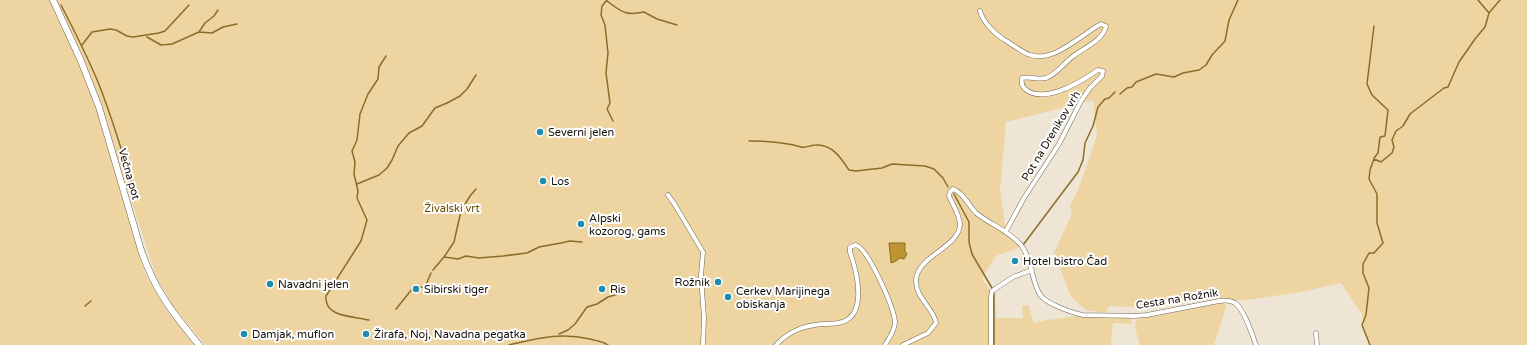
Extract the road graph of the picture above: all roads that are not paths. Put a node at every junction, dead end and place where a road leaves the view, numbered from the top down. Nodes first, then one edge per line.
1 (53, 0) edge
2 (980, 11) dead end
3 (668, 195) dead end
4 (1006, 231) junction
5 (1032, 270) junction
6 (1316, 333) dead end
7 (199, 345) edge
8 (703, 345) edge
9 (776, 345) edge
10 (885, 345) edge
11 (903, 345) edge
12 (991, 345) edge
13 (1256, 345) edge
14 (1317, 345) edge

1 - 7 main road, Večna pot
2 - 4 street, Pot na Drenikov vrh
3 - 8 street
4 - 5 street, Cesta na Rožnik
4 - 11 street, Cesta na Rožnik
5 - 12 street
5 - 13 street, Cesta na Rožnik
6 - 14 street
9 - 10 street

